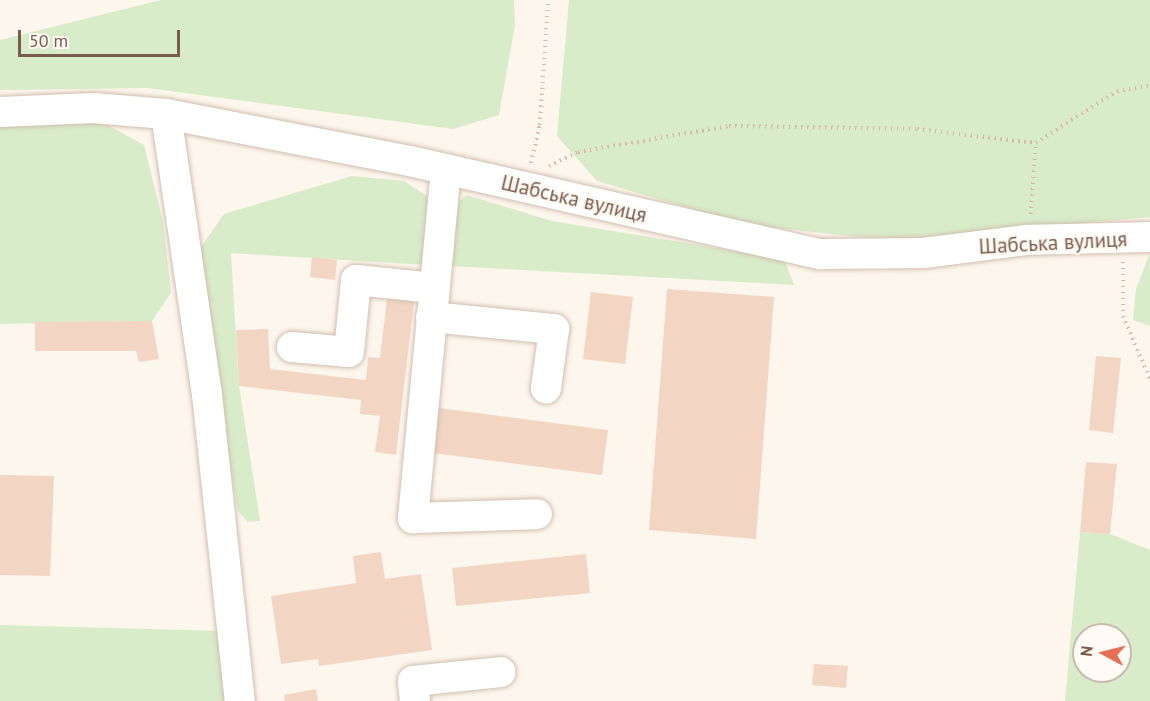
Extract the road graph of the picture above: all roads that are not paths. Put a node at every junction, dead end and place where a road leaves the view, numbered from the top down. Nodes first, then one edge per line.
1 (0, 112) edge
2 (166, 114) junction
3 (446, 169) junction
4 (1136, 238) edge
5 (433, 302) junction
6 (292, 347) dead end
7 (546, 388) dead end
8 (537, 514) dead end
9 (501, 672) dead end
10 (240, 701) edge
11 (416, 701) edge

1 - 2 street, Шабська вулиця
2 - 3 street, Шабська вулиця
2 - 10 street
3 - 4 street, Шабська вулиця
3 - 5 street
5 - 6 street
5 - 7 street
5 - 8 street
9 - 11 street

